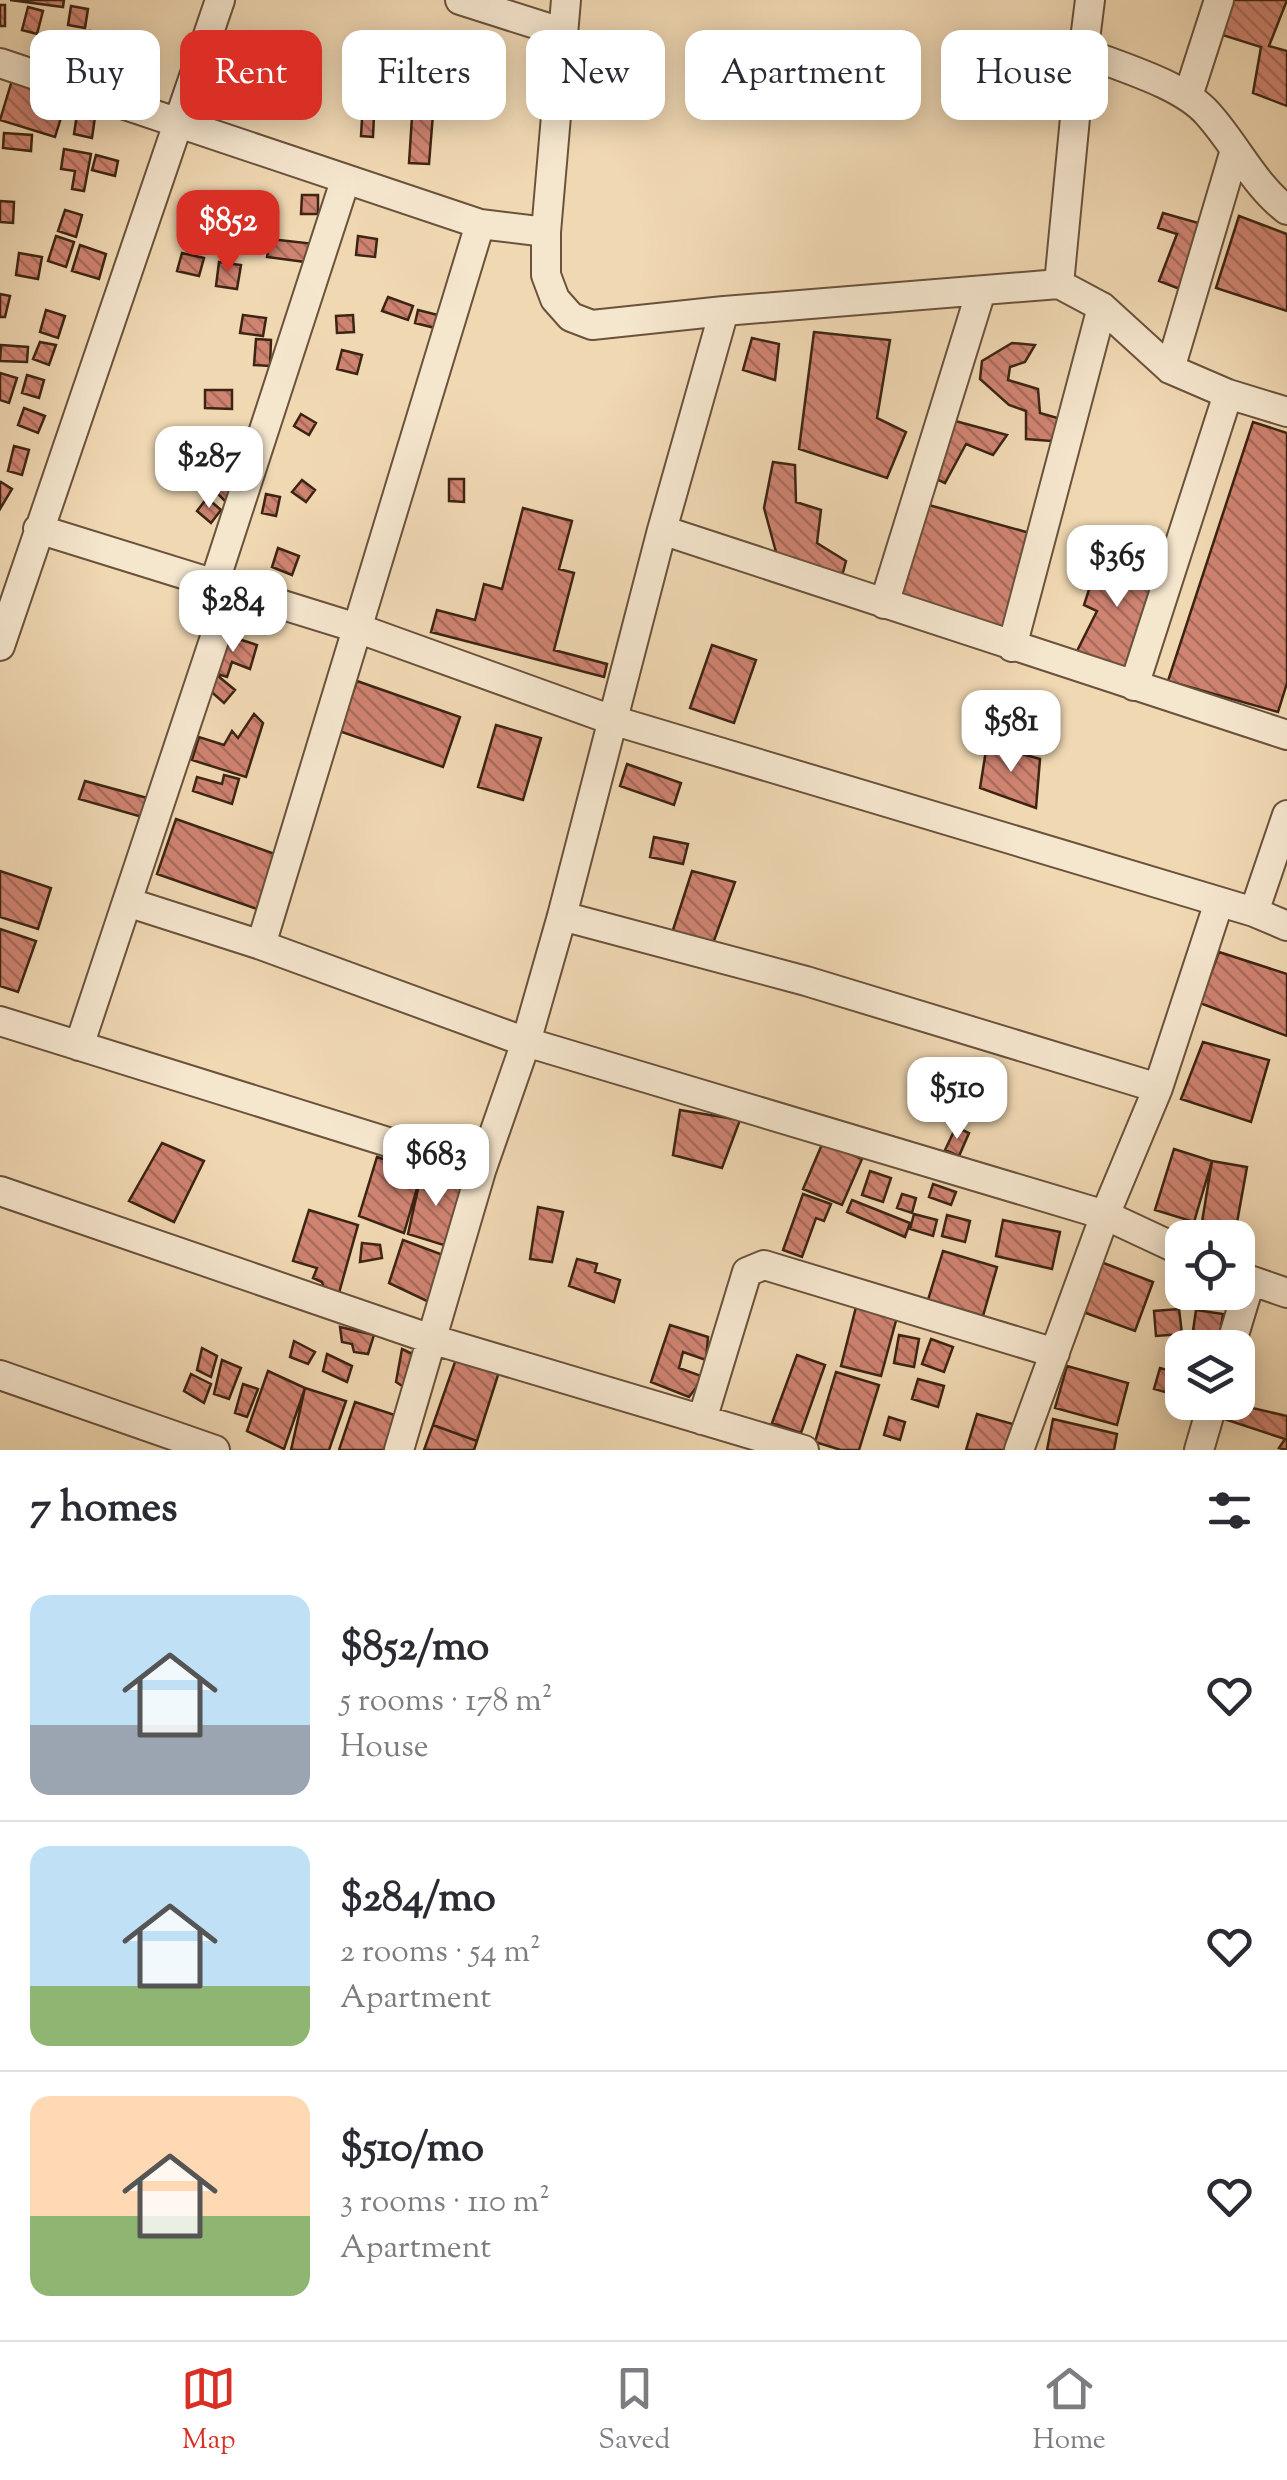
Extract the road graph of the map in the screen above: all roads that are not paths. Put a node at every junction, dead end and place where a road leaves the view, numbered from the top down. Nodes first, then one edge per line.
1 (220, 0) edge
2 (460, 0) edge
3 (566, 0) edge
4 (1090, 0) edge
5 (1219, 0) edge
6 (555, 30) edge
7 (561, 30) edge
8 (1086, 30) edge
9 (1108, 62) edge
10 (1, 67) edge
11 (1188, 96) junction
12 (554, 120) edge
13 (1076, 120) edge
14 (180, 124) junction
15 (1235, 150) junction
16 (345, 180) junction
17 (1287, 210) edge
18 (480, 224) junction
19 (546, 232) junction
20 (1060, 284) junction
21 (980, 291) junction
22 (1102, 308) junction
23 (724, 311) junction
24 (1170, 369) junction
25 (1228, 394) junction
26 (1287, 412) edge
27 (38, 529) junction
28 (662, 530) junction
29 (222, 586) junction
30 (884, 604) junction
31 (357, 628) junction
32 (0, 646) edge
33 (1012, 647) junction
34 (1134, 686) junction
35 (612, 720) junction
36 (1287, 735) edge
37 (1287, 815) edge
38 (127, 902) junction
39 (1219, 902) junction
40 (1254, 912) junction
41 (562, 916) junction
42 (1287, 926) edge
43 (261, 945) junction
44 (0, 1021) edge
45 (526, 1042) junction
46 (79, 1046) junction
47 (1158, 1088) junction
48 (481, 1171) junction
49 (0, 1191) edge
50 (1105, 1215) junction
51 (1165, 1243) edge
52 (1255, 1281) edge
53 (1285, 1285) edge
54 (431, 1339) junction
55 (1055, 1353) junction
56 (0, 1375) edge
57 (702, 1420) junction
58 (1208, 1420) edge
59 (215, 1450) edge
60 (398, 1450) edge
61 (804, 1450) edge
62 (1019, 1450) edge
63 (1199, 1450) edge

1 - 14 street
2 - 6 street
3 - 7 street
4 - 8 street
5 - 11 street
9 - 11 street
10 - 14 street
11 - 15 street
12 - 19 street
13 - 20 street
14 - 16 street
14 - 27 street
15 - 17 street
15 - 24 street
16 - 18 street
16 - 29 street
18 - 19 street
18 - 31 street
19 - 23 street
20 - 21 street
20 - 22 street
21 - 23 street
21 - 30 street
22 - 24 street
22 - 33 street
23 - 28 street
24 - 25 street
25 - 26 street
25 - 34 street
27 - 29 street
27 - 32 street
28 - 30 street
28 - 35 street
29 - 31 street
29 - 38 street
30 - 33 street
31 - 35 street
31 - 43 street
33 - 34 street
34 - 36 street
35 - 39 street
35 - 41 street
37 - 40 street
38 - 43 street
38 - 46 street
39 - 40 street
39 - 47 street
40 - 42 street
41 - 45 street
41 - 47 street
43 - 45 street
44 - 46 street
45 - 48 street
45 - 50 street
46 - 48 street
47 - 50 street
48 - 54 street
49 - 54 street
50 - 51 street
50 - 55 street
52 - 53 street
54 - 57 street
54 - 60 street
55 - 57 street
55 - 62 street
56 - 59 street
57 - 61 street
58 - 63 street

